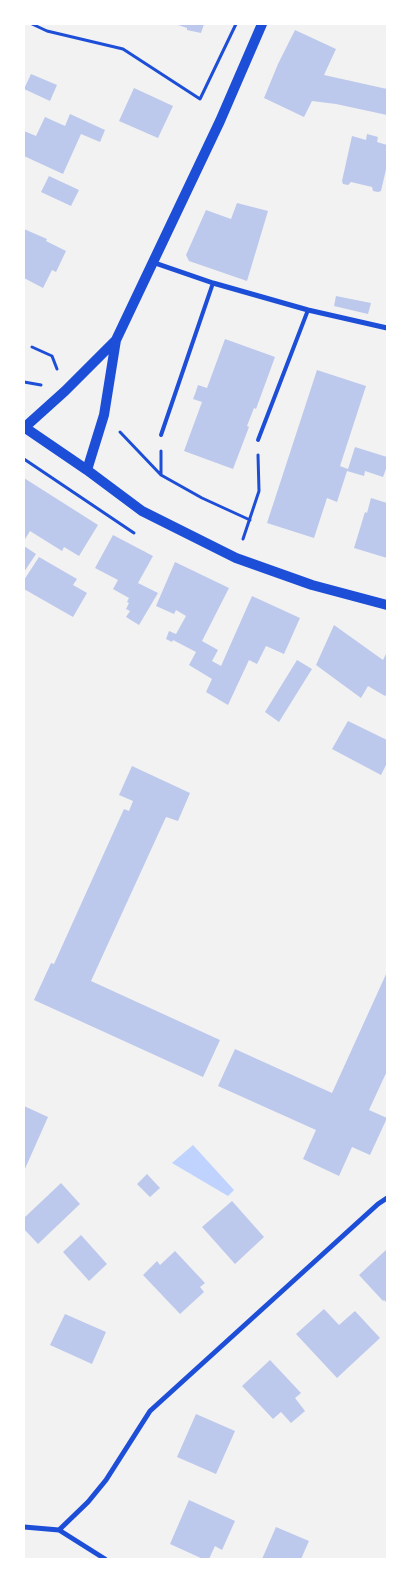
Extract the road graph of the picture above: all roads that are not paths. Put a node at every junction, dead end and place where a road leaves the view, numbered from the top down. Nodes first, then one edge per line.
1 (262, 24) edge
2 (152, 262) junction
3 (213, 283) junction
4 (308, 310) junction
5 (387, 328) edge
6 (116, 340) junction
7 (24, 427) edge
8 (161, 434) road end
9 (258, 440) road end
10 (87, 470) junction
11 (387, 605) edge
12 (387, 1198) edge
13 (24, 1527) edge
14 (58, 1530) junction
15 (105, 1559) edge

1 - 2 main road
2 - 3 street
2 - 6 main road
3 - 4 street
3 - 8 lane
4 - 5 street
4 - 9 lane
6 - 7 main road
6 - 10 main road
7 - 10 main road
10 - 11 main road
12 - 14 street
13 - 14 street
14 - 15 street

